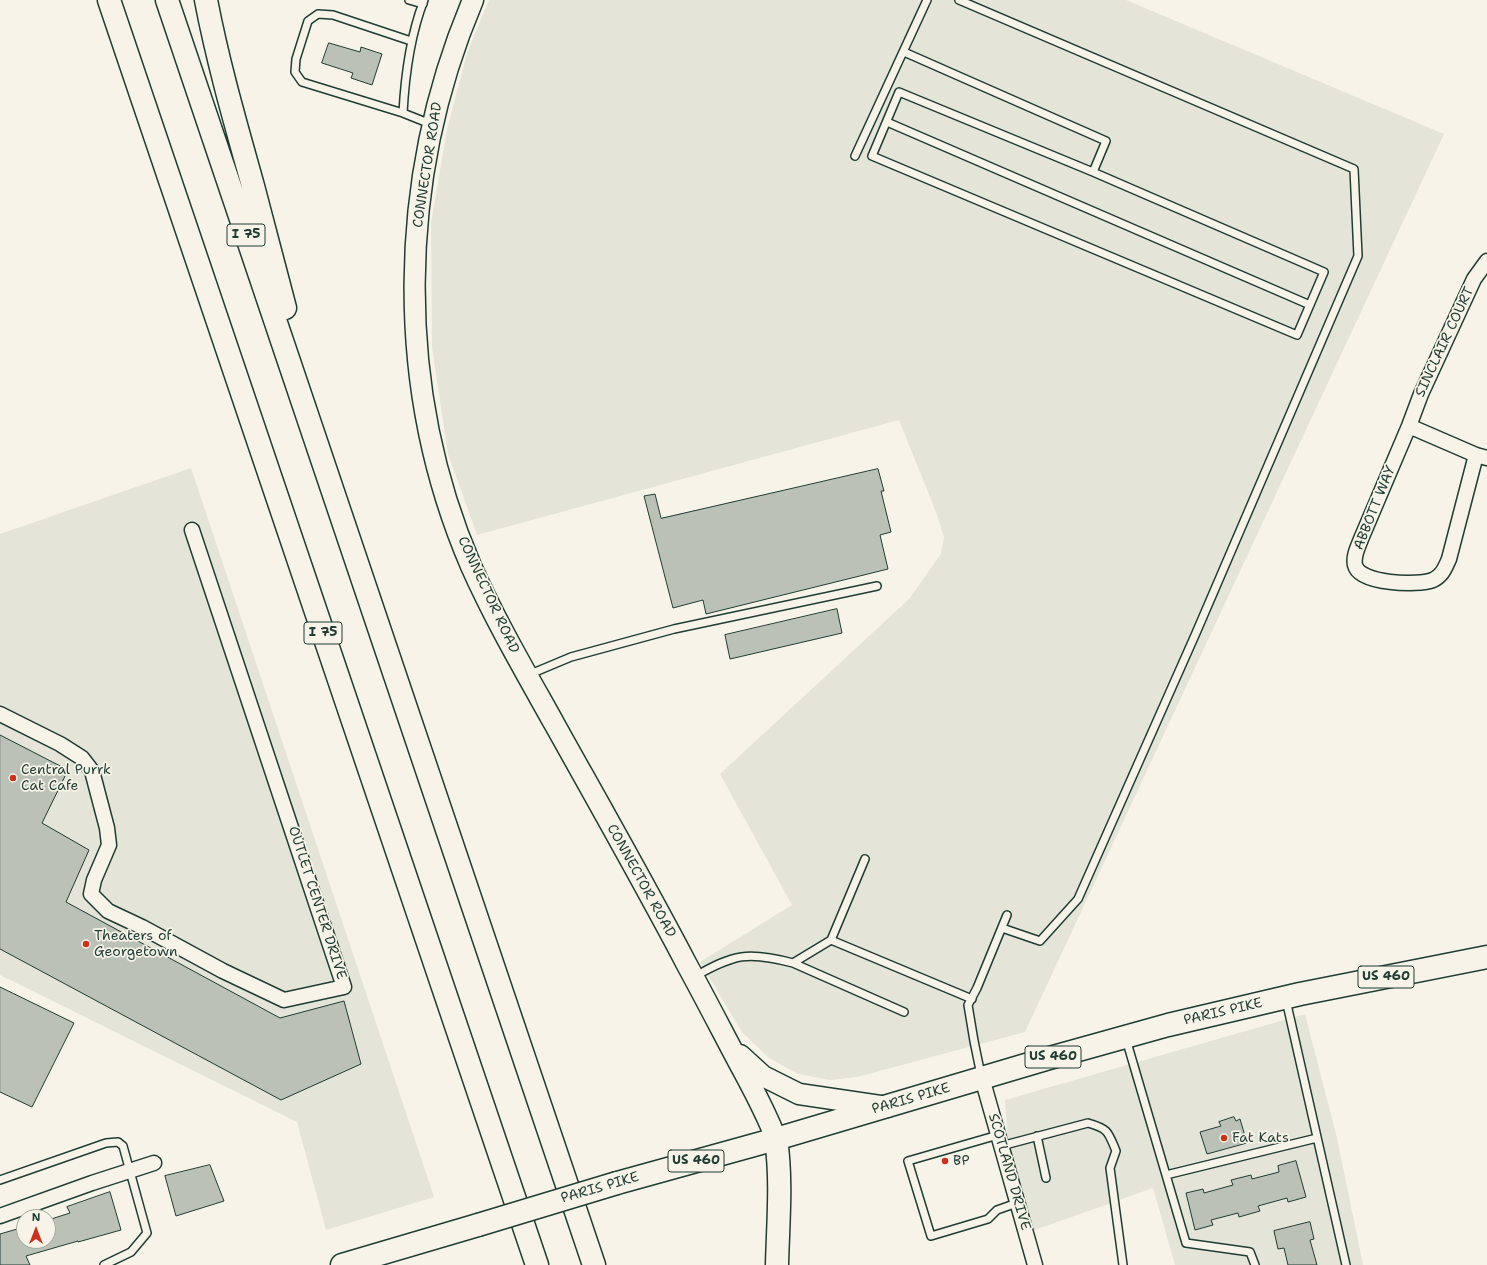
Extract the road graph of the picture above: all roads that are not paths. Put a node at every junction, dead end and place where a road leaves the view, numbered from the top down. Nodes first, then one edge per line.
1 (98, 0) edge
2 (109, 0) edge
3 (166, 0) edge
4 (206, 0) edge
5 (409, 0) edge
6 (473, 0) edge
7 (927, 0) edge
8 (959, 0) edge
9 (423, 2) edge
10 (411, 41) junction
11 (904, 52) junction
12 (403, 113) junction
13 (886, 122) junction
14 (433, 125) junction
15 (855, 156) dead end
16 (1093, 172) junction
17 (1487, 261) edge
18 (202, 276) junction
19 (1310, 305) junction
20 (1409, 426) junction
21 (1482, 457) edge
22 (325, 470) junction
23 (192, 530) dead end
24 (877, 586) dead end
25 (528, 676) junction
26 (0, 714) edge
27 (864, 859) dead end
28 (1007, 915) dead end
29 (1002, 928) junction
30 (831, 940) junction
31 (1487, 958) edge
32 (793, 963) junction
33 (694, 977) junction
34 (1285, 998) junction
35 (972, 999) junction
36 (904, 1012) dead end
37 (1125, 1037) junction
38 (729, 1044) junction
39 (982, 1078) junction
40 (887, 1107) junction
41 (1037, 1136) junction
42 (1317, 1138) junction
43 (776, 1139) junction
44 (1000, 1140) junction
45 (154, 1163) dead end
46 (130, 1170) junction
47 (1166, 1175) junction
48 (1046, 1178) dead end
49 (0, 1180) edge
50 (1017, 1203) junction
51 (0, 1216) edge
52 (104, 1265) edge
53 (342, 1265) edge
54 (537, 1265) edge
55 (594, 1265) edge
56 (777, 1265) edge
57 (1035, 1265) edge
58 (1123, 1265) edge
59 (1255, 1265) edge
60 (1346, 1265) edge

1 - 18 main road
2 - 18 main road, I 75
3 - 22 main road, I 75
4 - 22 main road
5 - 9 lane
6 - 14 main road, CONNECTOR ROAD
7 - 11 lane
8 - 29 lane
9 - 10 lane
10 - 12 lane
10 - 12 lane
11 - 15 lane
11 - 16 lane
12 - 14 lane
13 - 16 lane
13 - 19 lane
13 - 19 lane
14 - 25 main road, CONNECTOR ROAD
16 - 19 lane
17 - 20 street, SINCLAIR COURT
18 - 54 main road, I 75
20 - 21 street
20 - 21 street, ABBOTT WAY
22 - 55 main road, I 75
23 - 26 street, OUTLET CENTER DRIVE
24 - 25 lane
25 - 33 main road, CONNECTOR ROAD
27 - 30 lane
28 - 29 lane
29 - 35 lane
30 - 32 lane
30 - 35 lane
31 - 34 main road, PARIS PIKE / US 460
32 - 33 lane
32 - 36 lane
33 - 38 main road, CONNECTOR ROAD
34 - 37 main road, PARIS PIKE / US 460
34 - 42 lane
35 - 39 lane
37 - 39 main road, PARIS PIKE / US 460
37 - 47 lane
38 - 40 main road
38 - 43 main road, CONNECTOR ROAD
39 - 40 main road, PARIS PIKE / US 460
39 - 44 street, SCOTLAND DRIVE
40 - 43 main road, PARIS PIKE / US 460
41 - 44 lane
41 - 48 lane
41 - 58 lane
42 - 47 lane
42 - 60 lane
43 - 53 main road, PARIS PIKE / US 460, bridge
43 - 56 main road
44 - 50 street, SCOTLAND DRIVE
44 - 50 lane
45 - 46 street
46 - 49 lane
46 - 51 street
46 - 52 lane
47 - 59 lane
50 - 57 street, SCOTLAND DRIVE

